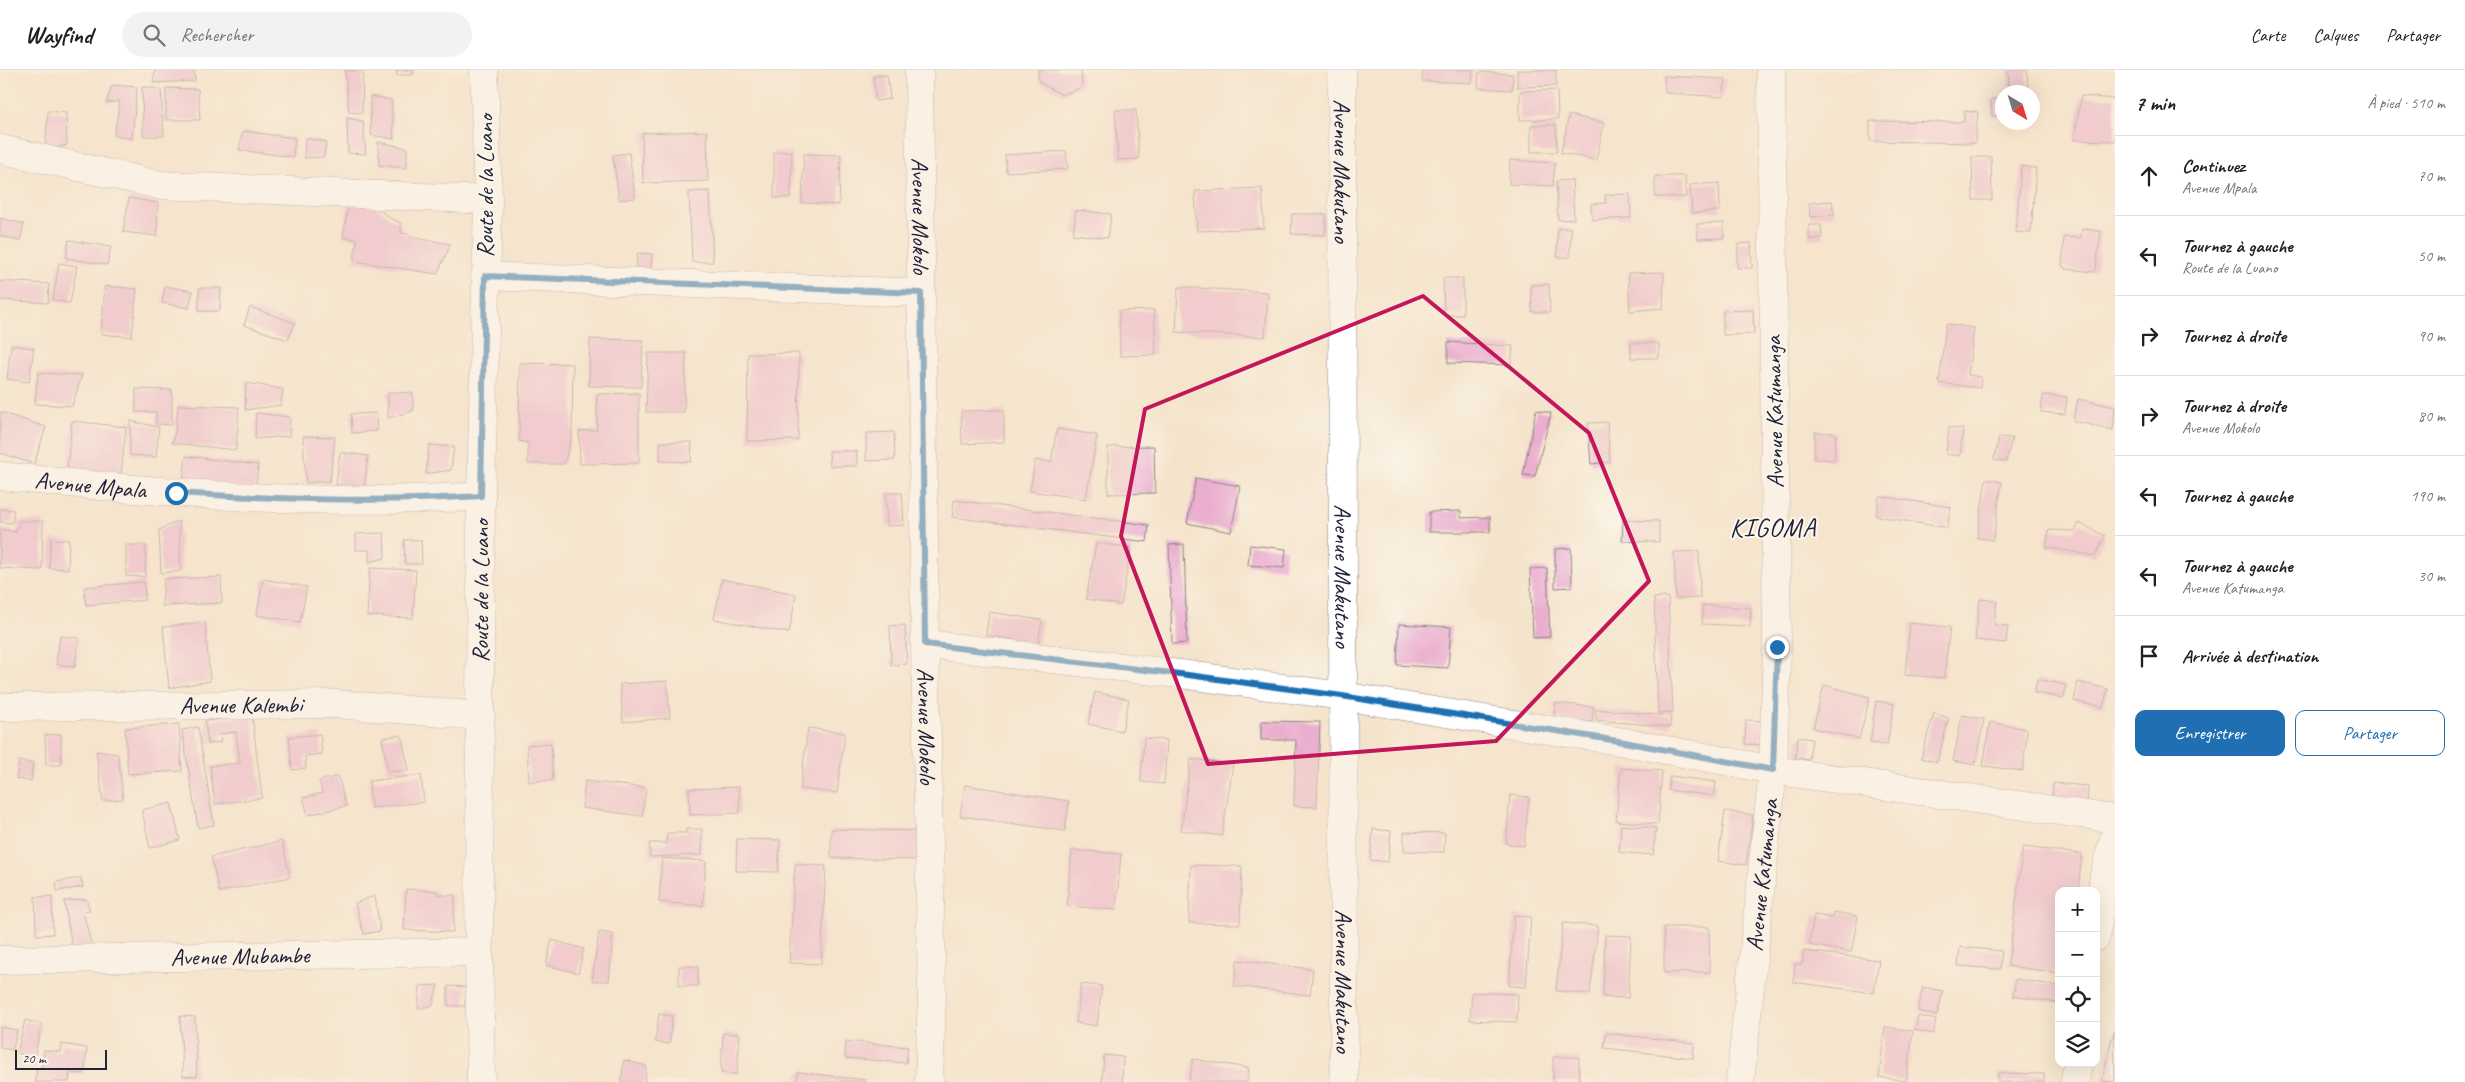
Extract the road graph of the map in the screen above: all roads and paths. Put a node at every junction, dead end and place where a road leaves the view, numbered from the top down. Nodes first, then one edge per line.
1 (484, 70) edge
2 (918, 70) edge
3 (1342, 70) edge
4 (1771, 70) edge
5 (0, 149) edge
6 (488, 200) junction
7 (485, 276) junction
8 (921, 293) junction
9 (0, 476) edge
10 (481, 496) junction
11 (925, 644) junction
12 (1342, 696) junction
13 (0, 708) edge
14 (481, 716) junction
15 (1773, 770) junction
16 (2115, 819) edge
17 (2115, 836) edge
18 (2097, 932) edge
19 (479, 952) junction
20 (0, 960) edge
21 (2077, 1067) edge
22 (481, 1082) edge
23 (929, 1082) edge
24 (1344, 1082) edge
25 (1740, 1082) edge
26 (2075, 1082) edge

1 - 6 street, Route de la Luano
2 - 8 street, Avenue Mokolo
3 - 12 street, Avenue Makutano
4 - 15 street, Avenue Katumanga
5 - 6 street
6 - 7 street, Route de la Luano
7 - 8 street
7 - 10 street, Route de la Luano
8 - 11 street, Avenue Mokolo
9 - 10 street, Avenue Mpala
10 - 14 street, Route de la Luano
11 - 12 street
11 - 23 street, Avenue Mokolo
12 - 15 street
12 - 24 street, Avenue Makutano
13 - 14 street, Avenue Kalembi
14 - 19 street, Route de la Luano
15 - 16 street
15 - 25 street, Avenue Katumanga
17 - 18 street
19 - 20 street, Avenue Mubambe
19 - 22 street, Route de la Luano
21 - 26 street

